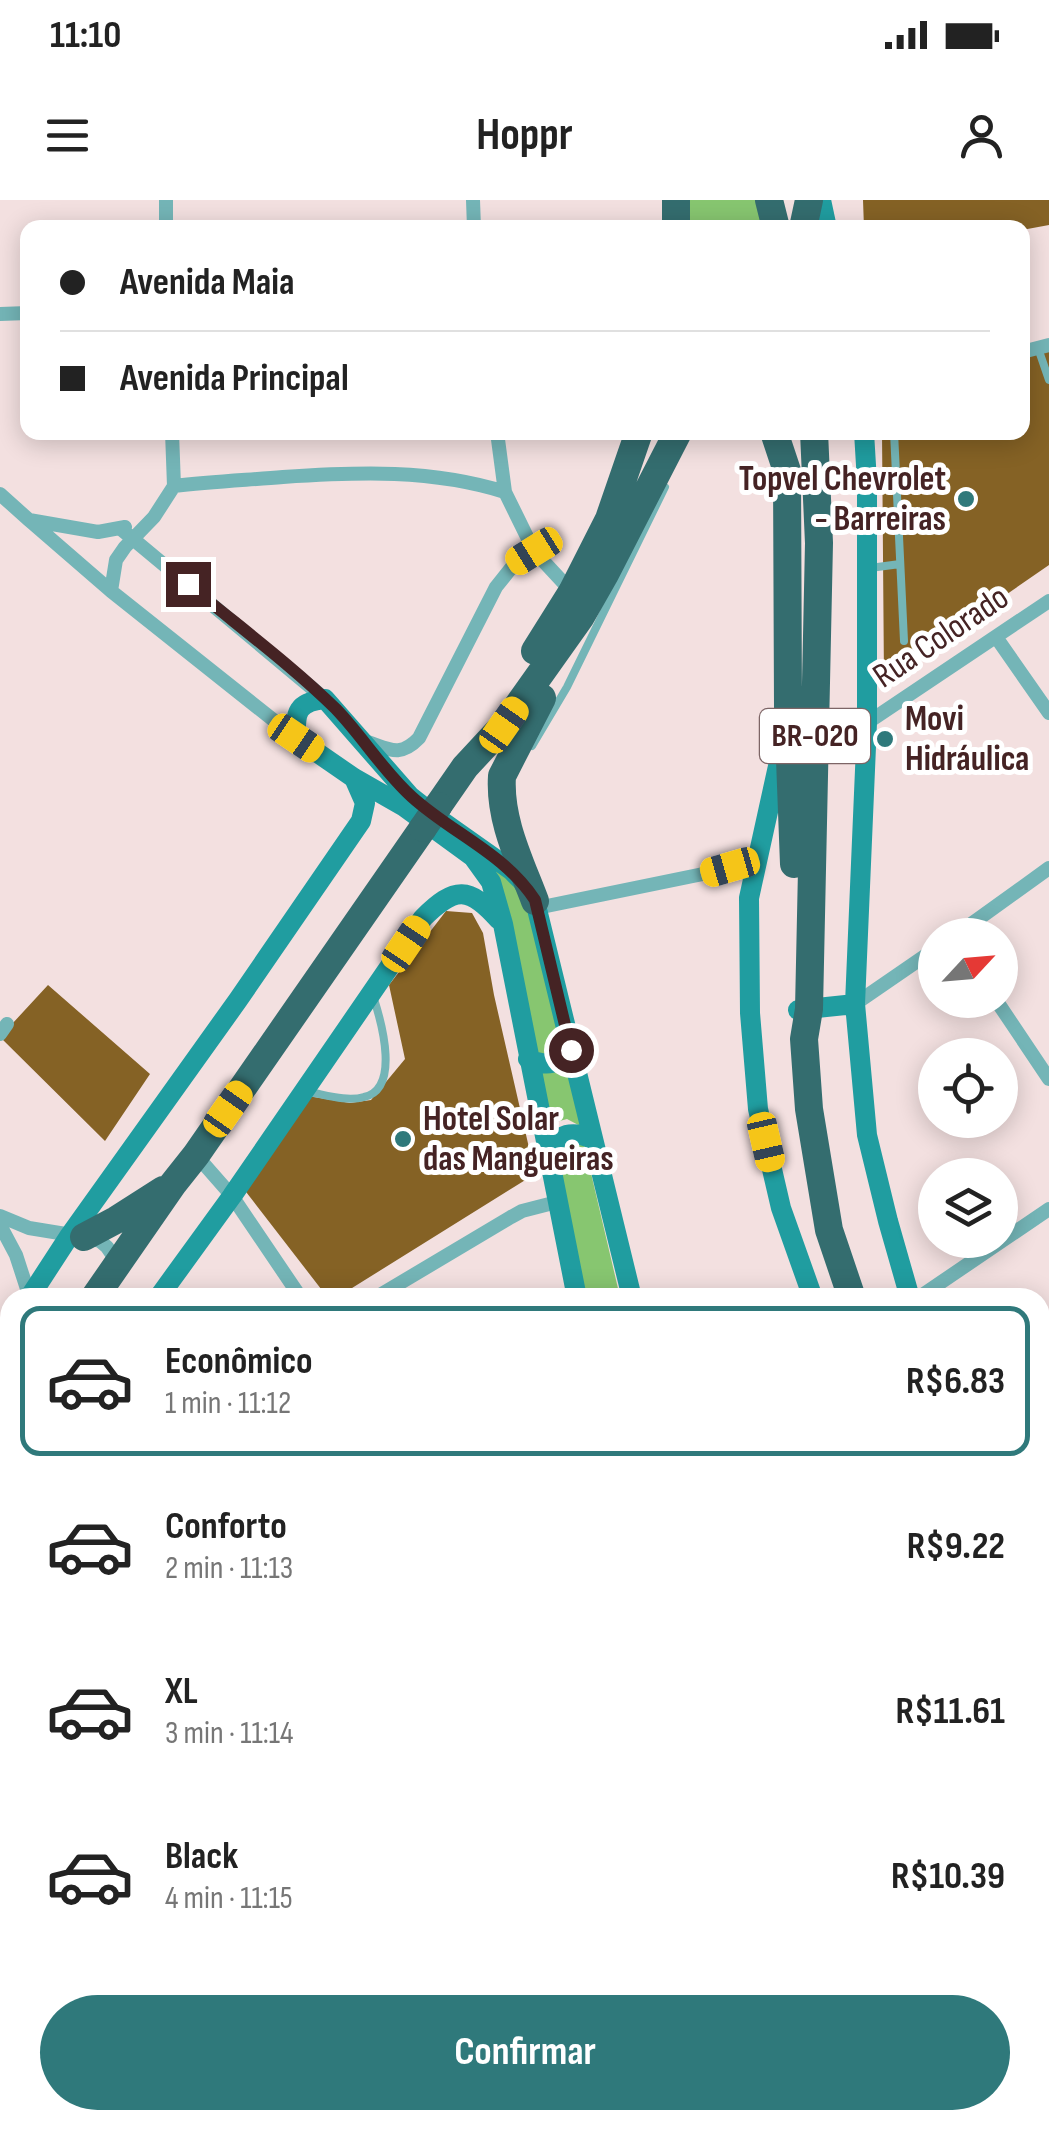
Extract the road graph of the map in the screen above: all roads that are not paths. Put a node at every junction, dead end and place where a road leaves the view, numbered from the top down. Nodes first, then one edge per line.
1 (1036, 349) edge
2 (1049, 380) edge
3 (172, 440) edge
4 (498, 440) edge
5 (636, 440) edge
6 (674, 440) edge
7 (777, 440) edge
8 (814, 440) edge
9 (864, 440) edge
10 (894, 440) edge
11 (896, 477) junction
12 (668, 480) dead end
13 (867, 482) junction
14 (174, 486) junction
15 (505, 492) junction
16 (0, 494) edge
17 (29, 520) junction
18 (127, 534) junction
19 (534, 551) junction
20 (900, 564) junction
21 (867, 568) junction
22 (606, 574) junction
23 (112, 591) junction
24 (572, 592) junction
25 (1049, 601) edge
26 (996, 637) junction
27 (904, 641) dead end
28 (325, 699) junction
29 (788, 706) junction
30 (1049, 713) edge
31 (867, 723) junction
32 (296, 738) junction
33 (363, 741) junction
34 (527, 754) dead end
35 (466, 767) junction
36 (354, 778) junction
37 (513, 801) dead end
38 (434, 822) junction
39 (514, 846) junction
40 (756, 859) junction
41 (1049, 868) edge
42 (536, 904) junction
43 (980, 918) edge
44 (503, 924) junction
45 (918, 961) edge
46 (373, 994) junction
47 (855, 1004) junction
48 (803, 1010) junction
49 (1008, 1018) edge
50 (571, 1050) junction
51 (528, 1060) junction
52 (1049, 1079) edge
53 (304, 1091) junction
54 (593, 1139) junction
55 (546, 1152) junction
56 (196, 1156) junction
57 (172, 1184) junction
58 (232, 1196) junction
59 (557, 1202) junction
60 (1049, 1209) edge
61 (0, 1216) edge
62 (0, 1225) edge
63 (77, 1236) junction
64 (118, 1263) junction
65 (26, 1288) edge
66 (36, 1288) edge
67 (101, 1288) edge
68 (165, 1288) edge
69 (294, 1288) edge
70 (392, 1288) edge
71 (574, 1288) edge
72 (630, 1288) edge
73 (810, 1288) edge
74 (848, 1288) edge
75 (907, 1288) edge
76 (933, 1288) edge

1 - 2 lane
3 - 14 street
4 - 15 street
5 - 24 highway
6 - 22 highway
7 - 29 highway
8 - 48 highway, BR-020
9 - 13 main road
10 - 11 lane
11 - 13 lane
11 - 20 lane
12 - 34 lane
13 - 21 main road
14 - 15 street
14 - 18 street
15 - 19 street
16 - 17 street
17 - 18 street
17 - 23 street
18 - 23 street
18 - 28 street
19 - 24 street
19 - 33 street
20 - 21 lane
20 - 27 lane
21 - 31 main road
22 - 35 highway
22 - 39 highway
23 - 32 street
24 - 35 highway
25 - 26 street, Rua Colorado
26 - 30 street
26 - 31 street, Rua Colorado
28 - 32 main road
28 - 33 main road
29 - 40 main road
29 - 48 highway
31 - 47 main road
32 - 36 main road
33 - 42 main road
35 - 38 highway
36 - 38 main road
36 - 63 main road
37 - 39 lane
38 - 44 main road
38 - 56 highway
39 - 42 highway
40 - 42 street
40 - 73 main road
41 - 43 street
42 - 50 main road
44 - 46 main road
44 - 51 main road
45 - 47 street
46 - 53 main road
46 - 53 lane
47 - 48 main road
47 - 75 main road
48 - 74 highway
49 - 52 street
50 - 51 main road
50 - 54 main road
51 - 55 main road
53 - 58 main road
54 - 55 main road
54 - 72 main road
55 - 59 main road
56 - 57 highway
56 - 58 street
57 - 63 highway
57 - 64 highway
58 - 68 main road
58 - 69 street
59 - 70 street
59 - 71 main road
60 - 76 street
61 - 63 street
62 - 65 street
63 - 64 street
63 - 66 main road
64 - 67 highway

